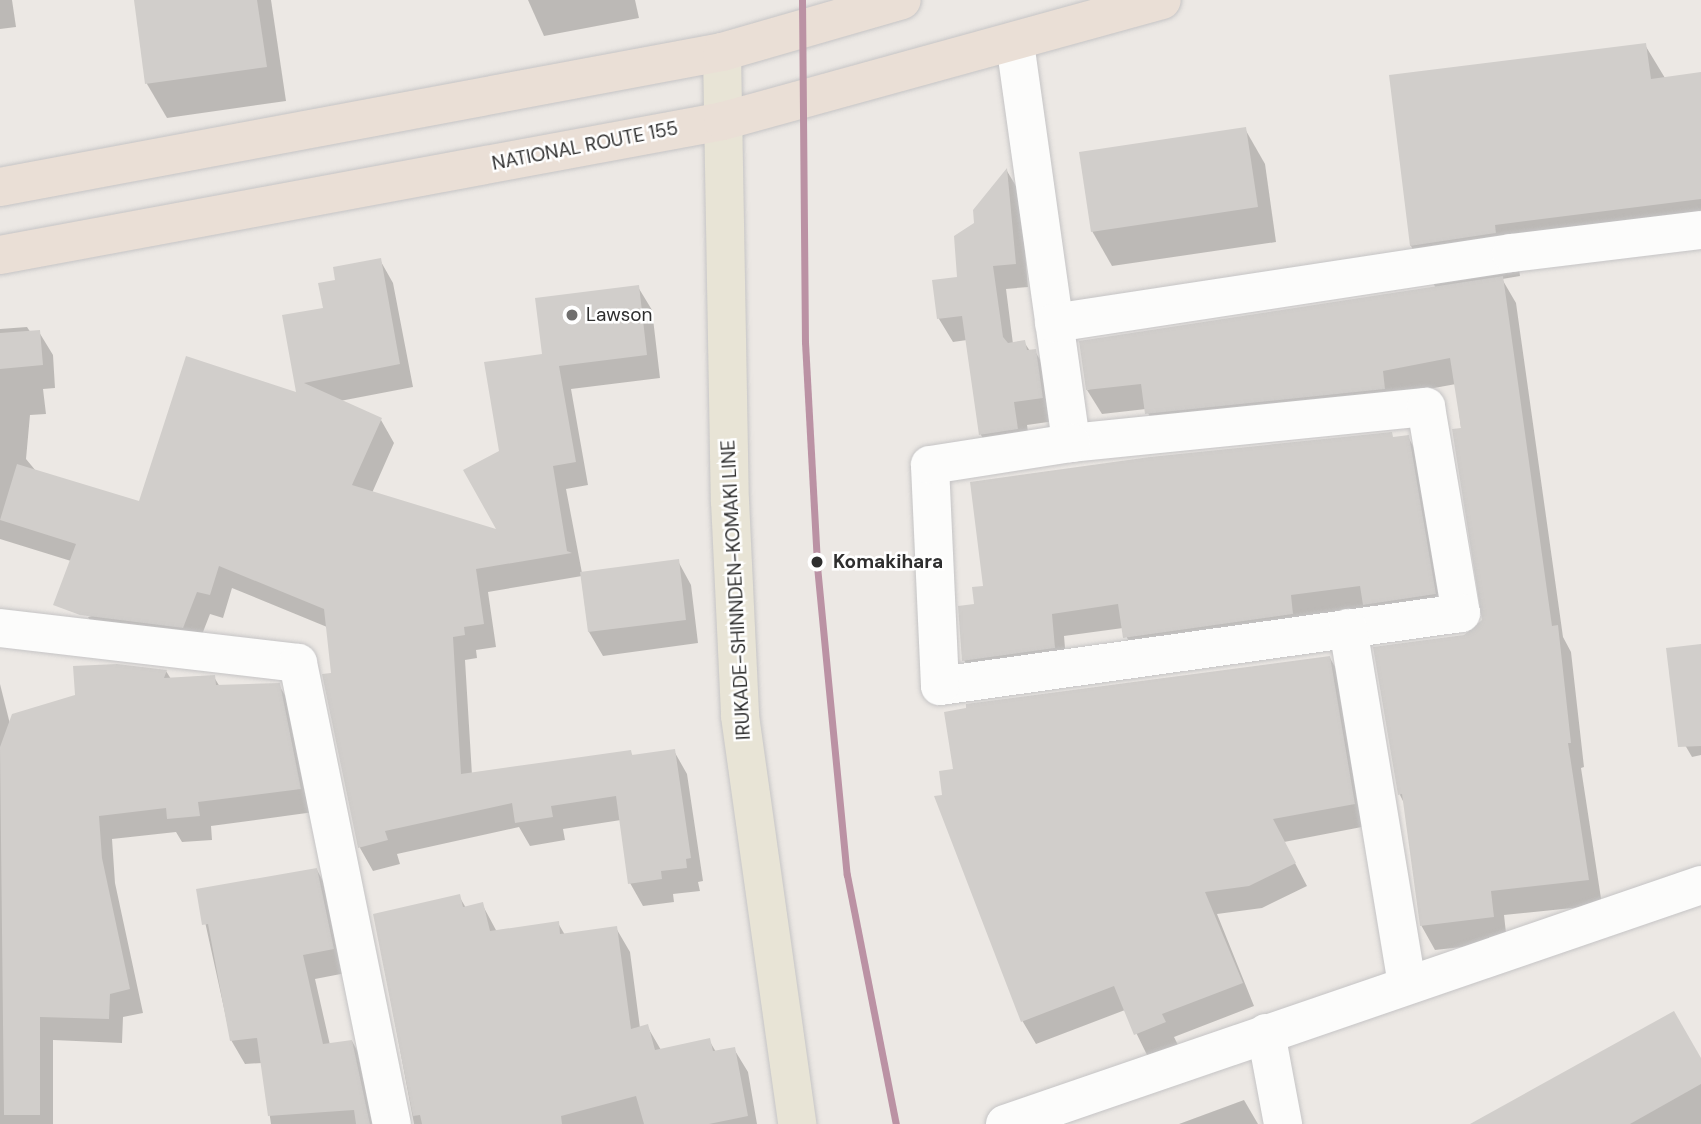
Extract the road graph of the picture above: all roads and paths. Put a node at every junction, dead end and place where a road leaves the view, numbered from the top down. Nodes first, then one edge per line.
1 (902, 0) edge
2 (1162, 0) edge
3 (1015, 43) junction
4 (722, 52) junction
5 (723, 121) junction
6 (0, 187) edge
7 (1701, 230) edge
8 (0, 255) edge
9 (1054, 323) junction
10 (1070, 443) junction
11 (0, 628) edge
12 (1348, 628) junction
13 (1701, 885) edge
14 (1407, 984) junction
15 (1266, 1033) junction
16 (392, 1124) edge
17 (797, 1124) edge
18 (1005, 1124) edge
19 (1283, 1124) edge

1 - 4 highway
2 - 3 highway, NATIONAL ROUTE 155
3 - 5 highway, NATIONAL ROUTE 155
3 - 9 street
4 - 5 main road, IRUKADE-SHINNDEN-KOMAKI LINE
4 - 6 highway
5 - 8 highway, NATIONAL ROUTE 155
5 - 17 main road, IRUKADE-SHINNDEN-KOMAKI LINE
7 - 9 street
9 - 10 street
10 - 12 street
10 - 12 street
11 - 16 street
12 - 14 street
13 - 14 street
14 - 15 street
15 - 18 street
15 - 19 street

